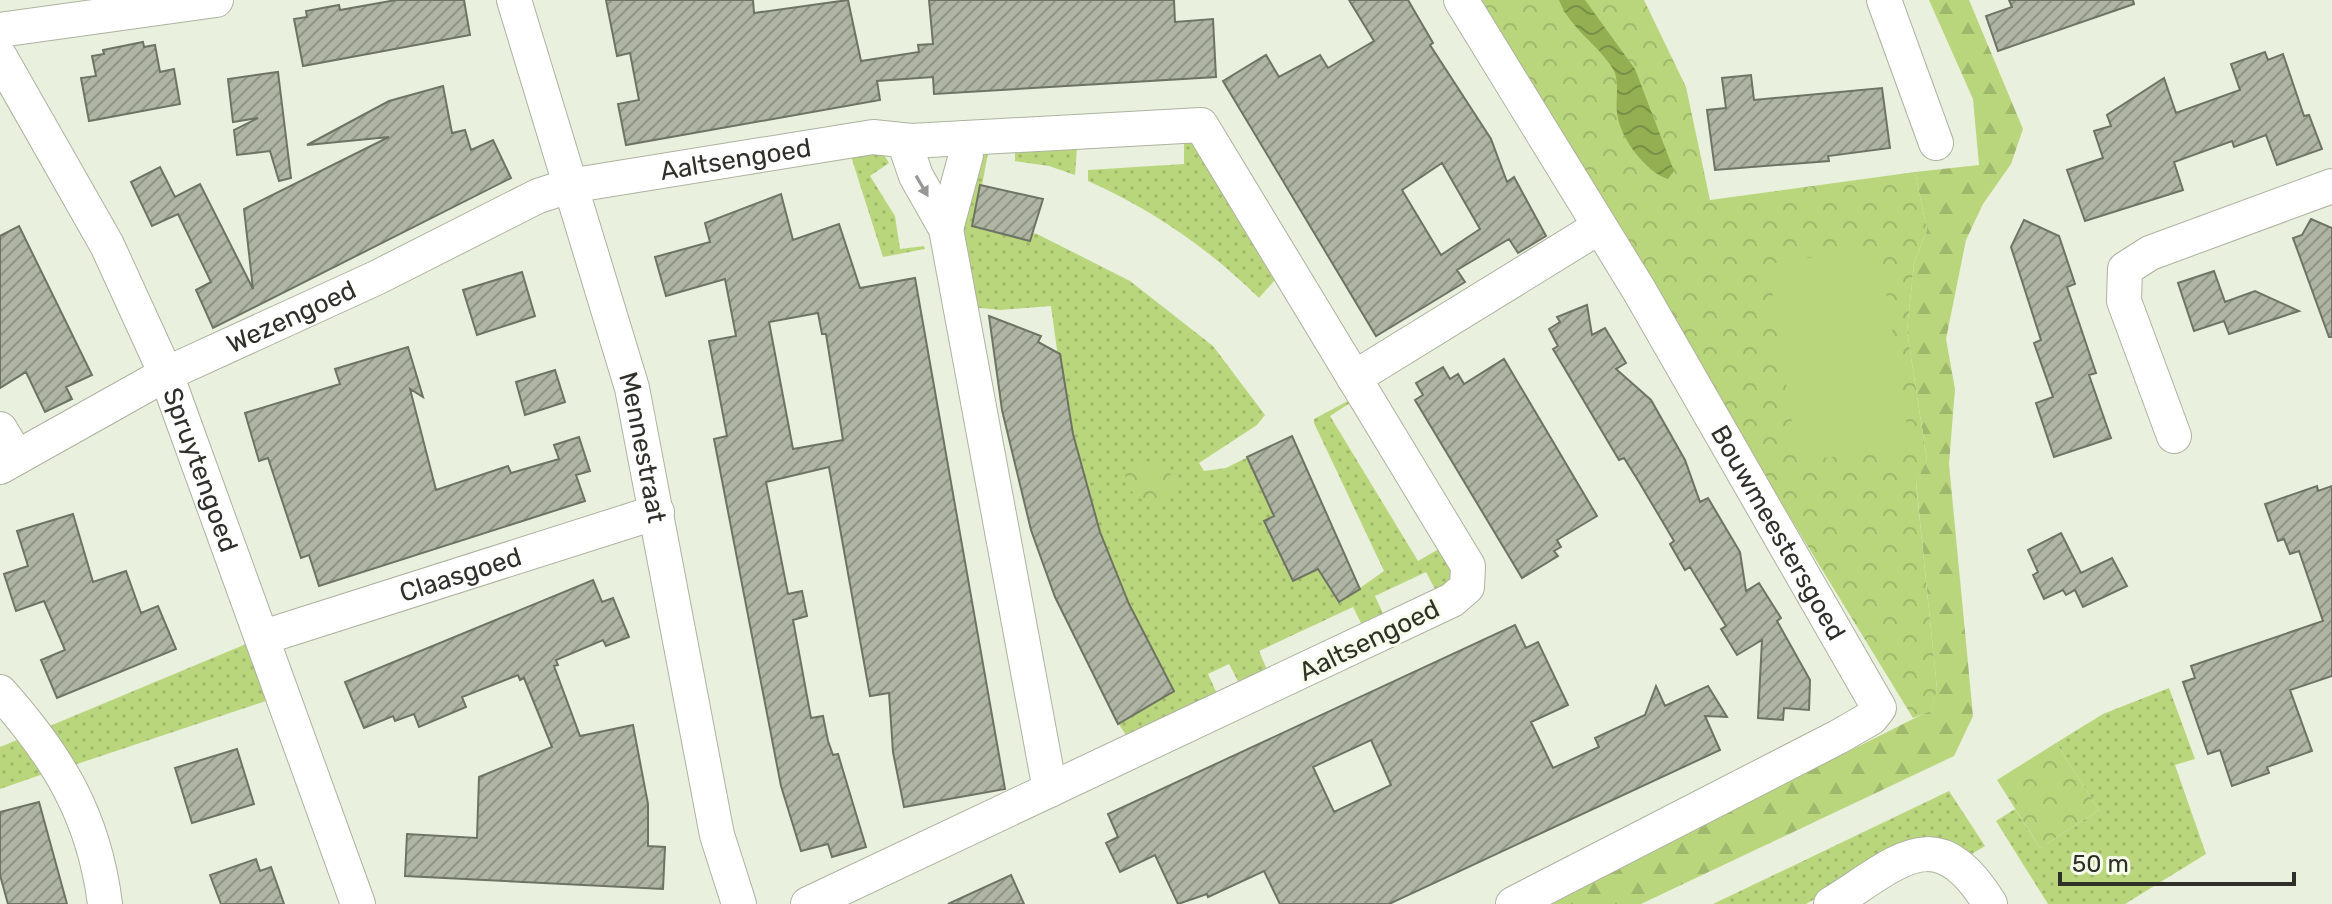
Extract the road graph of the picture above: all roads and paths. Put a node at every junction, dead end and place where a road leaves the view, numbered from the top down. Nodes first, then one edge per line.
1 (216, 0) edge
2 (514, 0) edge
3 (1461, 0) edge
4 (1884, 0) edge
5 (0, 30) edge
6 (0, 57) edge
7 (964, 138) junction
8 (904, 141) junction
9 (1936, 143) dead end
10 (569, 186) junction
11 (2332, 186) edge
12 (1599, 227) junction
13 (946, 229) junction
14 (166, 374) junction
15 (1354, 378) junction
16 (2174, 436) dead end
17 (6, 451) edge
18 (657, 512) junction
19 (264, 637) junction
20 (0, 692) edge
21 (1050, 790) junction
22 (105, 904) edge
23 (358, 904) edge
24 (739, 904) edge
25 (808, 904) edge
26 (1513, 904) edge
27 (1831, 904) edge
28 (1990, 904) edge

1 - 5 street
2 - 10 street, Mennestraat
3 - 12 street, Bouwmeestersgoed
4 - 9 street
6 - 14 street, Spruytengoed
7 - 8 street, Aaltsengoed
7 - 13 street
7 - 15 street, Aaltsengoed
8 - 10 street, Aaltsengoed
8 -> 13 street
10 - 14 street, Wezengoed
10 - 18 street, Mennestraat
11 - 16 street
12 - 15 street
12 - 26 street, Bouwmeestersgoed
13 - 21 street
14 - 17 street, Wezengoed
14 - 19 street, Spruytengoed
15 - 21 street, Aaltsengoed
18 - 19 street, Claasgoed
18 - 24 street, Mennestraat
19 - 23 street, Spruytengoed
20 - 22 street
21 - 25 street, Aaltsengoed
27 - 28 street

